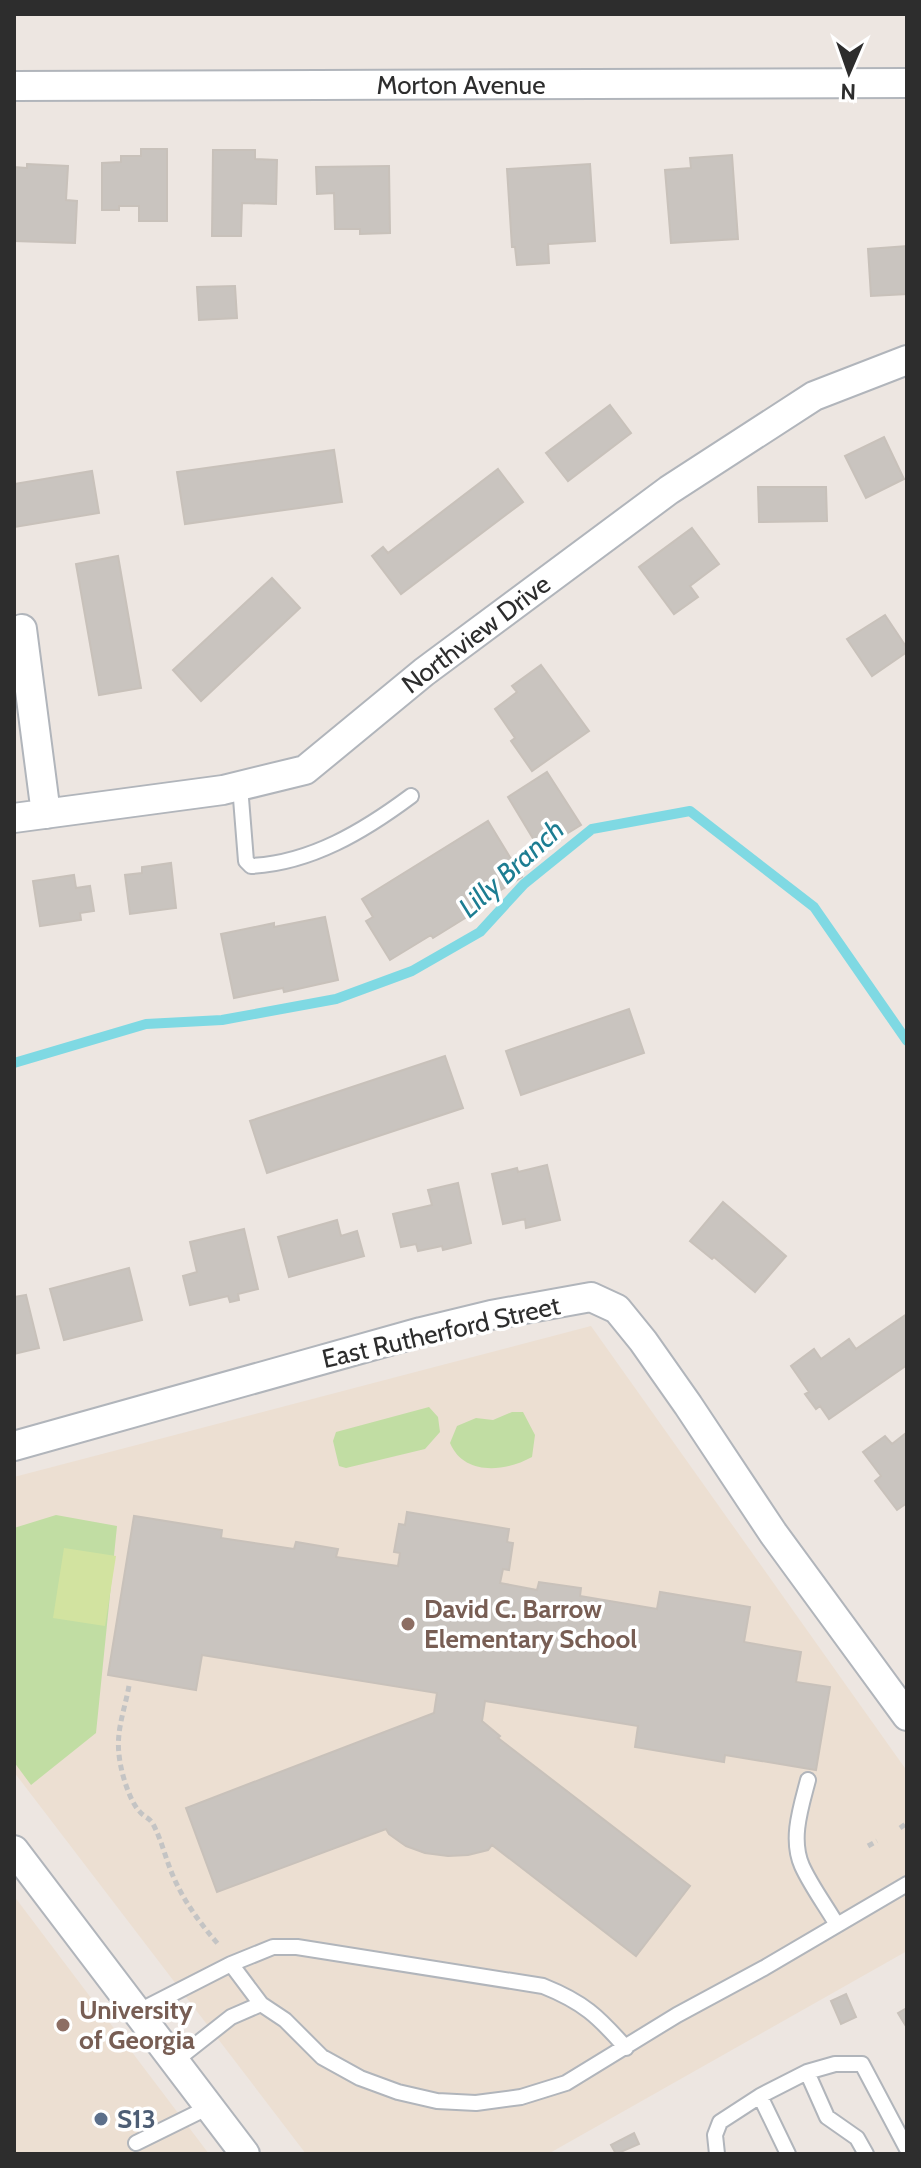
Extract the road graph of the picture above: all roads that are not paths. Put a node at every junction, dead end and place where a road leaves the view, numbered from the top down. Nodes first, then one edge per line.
1 (907, 83) edge
2 (14, 86) edge
3 (907, 360) edge
4 (22, 629) dead end
5 (240, 786) junction
6 (411, 796) dead end
7 (46, 814) junction
8 (14, 818) edge
9 (14, 1446) edge
10 (907, 1716) edge
11 (808, 1780) dead end
12 (14, 1850) edge
13 (907, 1884) edge
14 (837, 1925) junction
15 (231, 1964) junction
16 (261, 2004) junction
17 (137, 2012) junction
18 (626, 2048) junction
19 (174, 2062) junction
20 (807, 2072) junction
21 (760, 2096) junction
22 (209, 2107) junction
23 (136, 2143) dead end
24 (907, 2149) edge
25 (245, 2154) edge
26 (717, 2154) edge
27 (788, 2154) edge
28 (866, 2154) edge

1 - 2 street, Morton Avenue
3 - 5 street, Northview Drive
4 - 7 street
5 - 6 lane
5 - 7 street, Northview Drive
7 - 8 street, Northview Drive
9 - 10 street, East Rutherford Street
11 - 14 lane
12 - 17 street
13 - 14 lane
14 - 18 lane
15 - 16 lane
15 - 17 lane
15 - 18 lane
16 - 18 lane
16 - 19 lane
17 - 19 street
19 - 22 street
20 - 21 lane
20 - 24 lane
20 - 28 lane
21 - 26 lane
21 - 27 lane
22 - 23 lane
22 - 25 street

